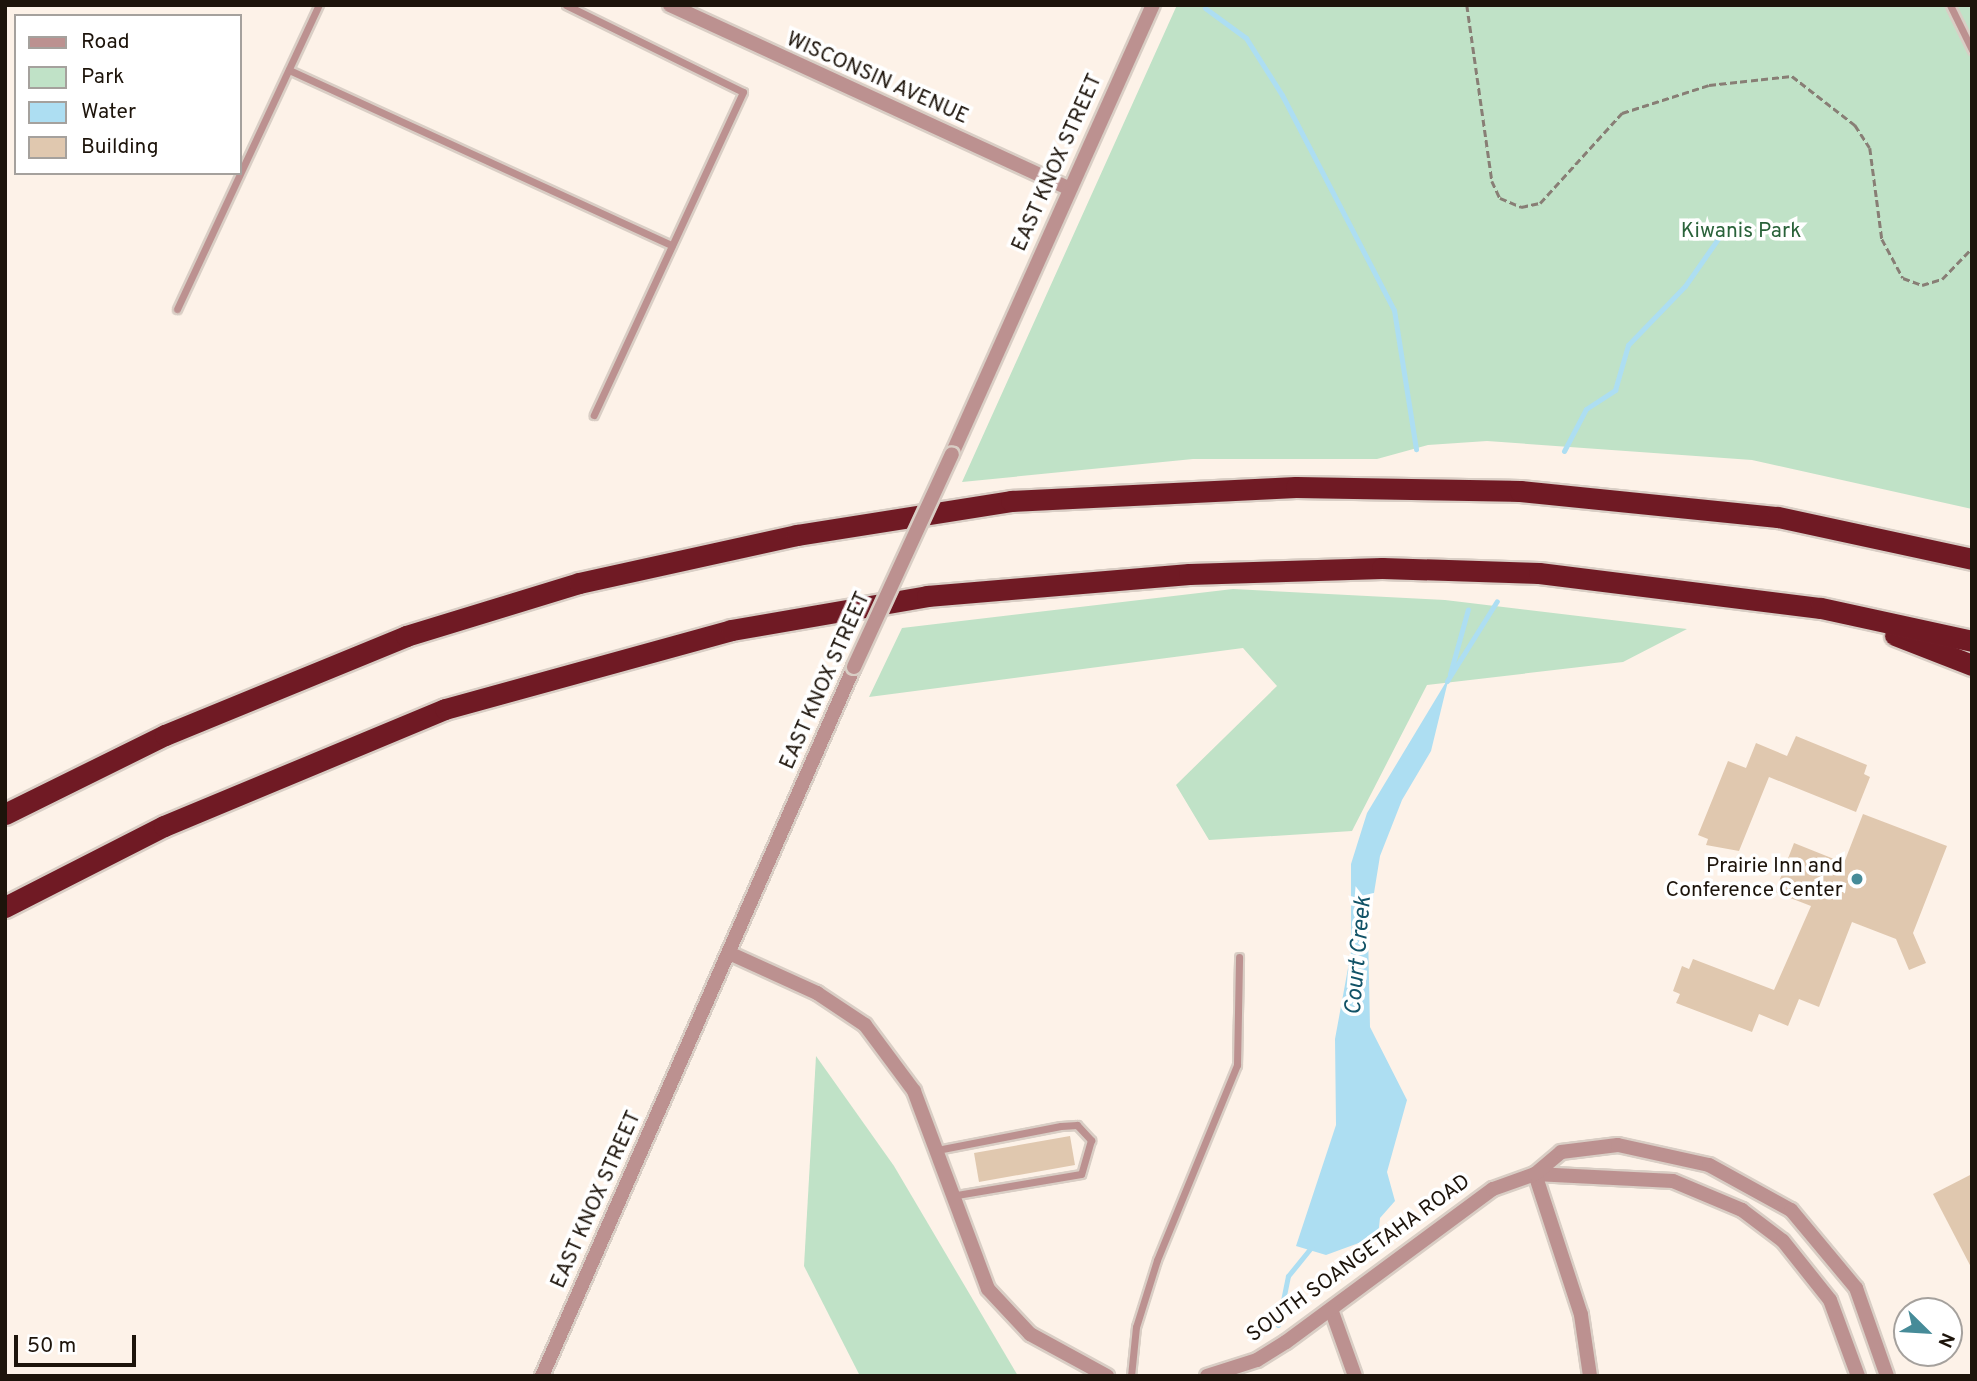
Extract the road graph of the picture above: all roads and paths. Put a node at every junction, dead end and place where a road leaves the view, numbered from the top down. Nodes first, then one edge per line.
1 (319, 5) edge
2 (566, 5) edge
3 (670, 5) edge
4 (1153, 5) edge
5 (1467, 5) edge
6 (1950, 5) edge
7 (1972, 50) edge
8 (289, 70) junction
9 (242, 170) edge
10 (240, 175) edge
11 (1068, 188) junction
12 (672, 245) junction
13 (1972, 248) edge
14 (177, 309) dead end
15 (594, 415) dead end
16 (1972, 559) edge
17 (1821, 608) junction
18 (1972, 641) edge
19 (1972, 665) edge
20 (5, 814) edge
21 (5, 907) edge
22 (729, 953) junction
23 (1239, 957) dead end
24 (937, 1150) junction
25 (1535, 1174) junction
26 (950, 1196) junction
27 (1331, 1309) junction
28 (542, 1376) edge
29 (1107, 1376) edge
30 (1130, 1376) edge
31 (1207, 1376) edge
32 (1355, 1376) edge
33 (1590, 1376) edge
34 (1858, 1376) edge
35 (1887, 1376) edge

1 - 8 lane
2 - 12 lane
3 - 11 street, WISCONSIN AVENUE
4 - 11 street, EAST KNOX STREET
5 - 13 path
6 - 7 lane
8 - 9 lane
8 - 12 lane
10 - 14 lane
11 - 22 street, EAST KNOX STREET, bridge
12 - 15 lane
16 - 20 highway
17 - 18 highway
17 - 19 highway
17 - 21 highway
22 - 24 street
22 - 28 street, EAST KNOX STREET
23 - 30 lane
24 - 26 street
24 - 26 lane
25 - 27 street, SOUTH SOANGETAHA ROAD
25 - 33 street
25 - 34 street, SOUTH SOANGETAHA ROAD
25 - 35 street, SOUTH SOANGETAHA ROAD
26 - 29 street
27 - 31 street, SOUTH SOANGETAHA ROAD
27 - 32 street

